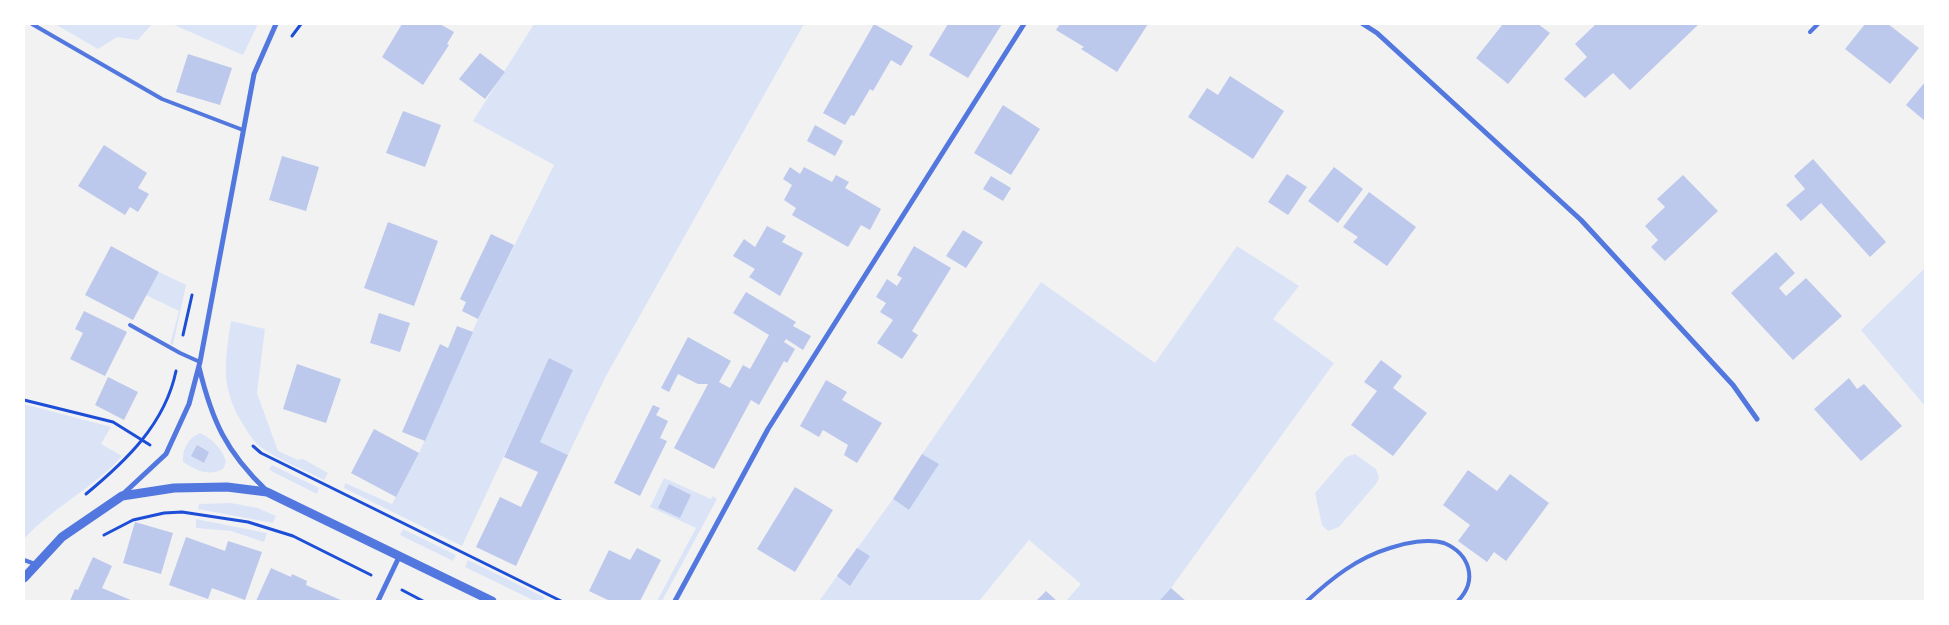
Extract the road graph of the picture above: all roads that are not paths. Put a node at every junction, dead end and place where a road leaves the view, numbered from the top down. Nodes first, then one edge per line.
1 (32, 24) edge
2 (276, 24) edge
3 (1024, 24) edge
4 (1363, 24) edge
5 (1818, 24) edge
6 (1810, 32) dead end
7 (243, 130) junction
8 (130, 325) dead end
9 (200, 364) junction
10 (1757, 419) dead end
11 (267, 492) junction
12 (122, 496) junction
13 (400, 555) junction
14 (24, 560) edge
15 (35, 564) junction
16 (24, 578) edge
17 (378, 601) edge
18 (492, 601) edge
19 (675, 601) edge
20 (1307, 601) edge
21 (1458, 601) edge

1 - 7 lane
2 - 7 street
3 - 19 street
4 - 10 street
5 - 6 lane
7 - 9 street
8 - 9 lane
9 - 11 street
9 - 12 street
11 - 12 street
11 - 13 street
12 - 15 street
13 - 17 street
13 - 18 street
14 - 15 lane
15 - 16 street
20 - 21 lane

